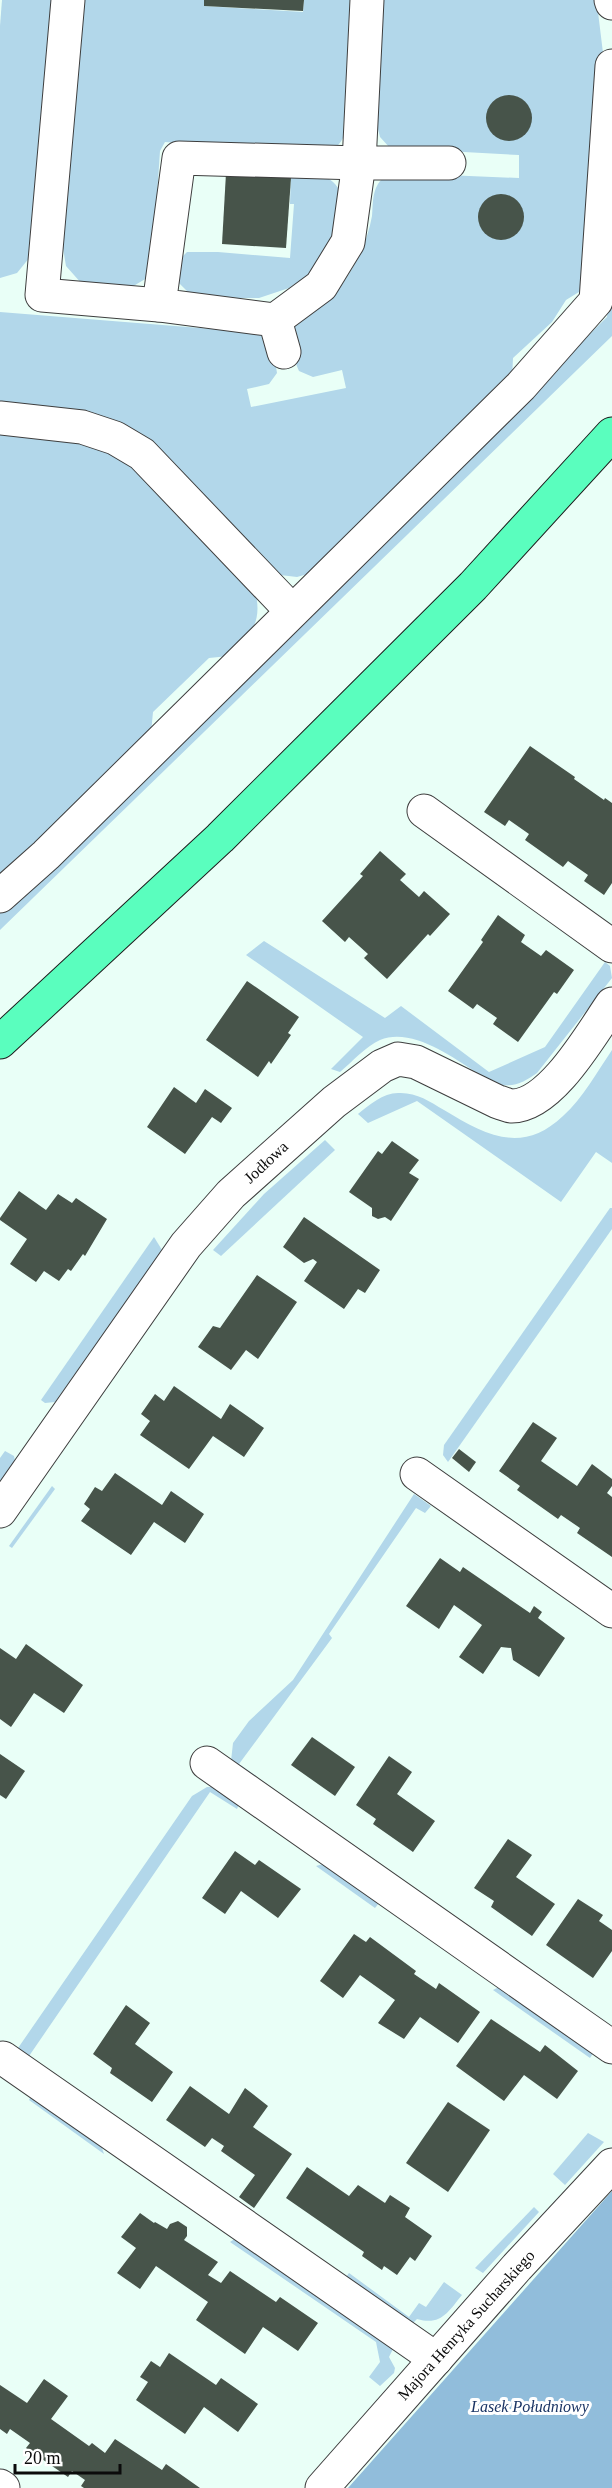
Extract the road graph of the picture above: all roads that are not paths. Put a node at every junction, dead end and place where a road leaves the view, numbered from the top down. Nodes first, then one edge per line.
1 (68, 0) edge
2 (367, 0) edge
3 (612, 66) edge
4 (358, 163) junction
5 (448, 163) dead end
6 (159, 305) junction
7 (275, 320) junction
8 (284, 352) dead end
9 (0, 418) edge
10 (612, 434) edge
11 (292, 611) junction
12 (424, 811) dead end
13 (0, 896) edge
14 (612, 946) edge
15 (612, 1004) edge
16 (0, 1042) edge
17 (417, 1474) dead end
18 (0, 1511) edge
19 (612, 1611) edge
20 (207, 1763) dead end
21 (612, 2047) edge
22 (3, 2058) dead end
23 (612, 2164) edge
24 (436, 2359) junction
25 (322, 2488) edge

1 - 6 street
2 - 4 street
3 - 11 street
4 - 5 street
4 - 6 street
4 - 7 street
6 - 7 street
7 - 8 street
9 - 11 street
10 - 16 main road
11 - 13 street
12 - 14 street
15 - 18 street, Jodłowa
17 - 19 street
20 - 21 street
22 - 24 street
23 - 24 street, Majora Henryka Sucharskiego
24 - 25 street, Majora Henryka Sucharskiego

